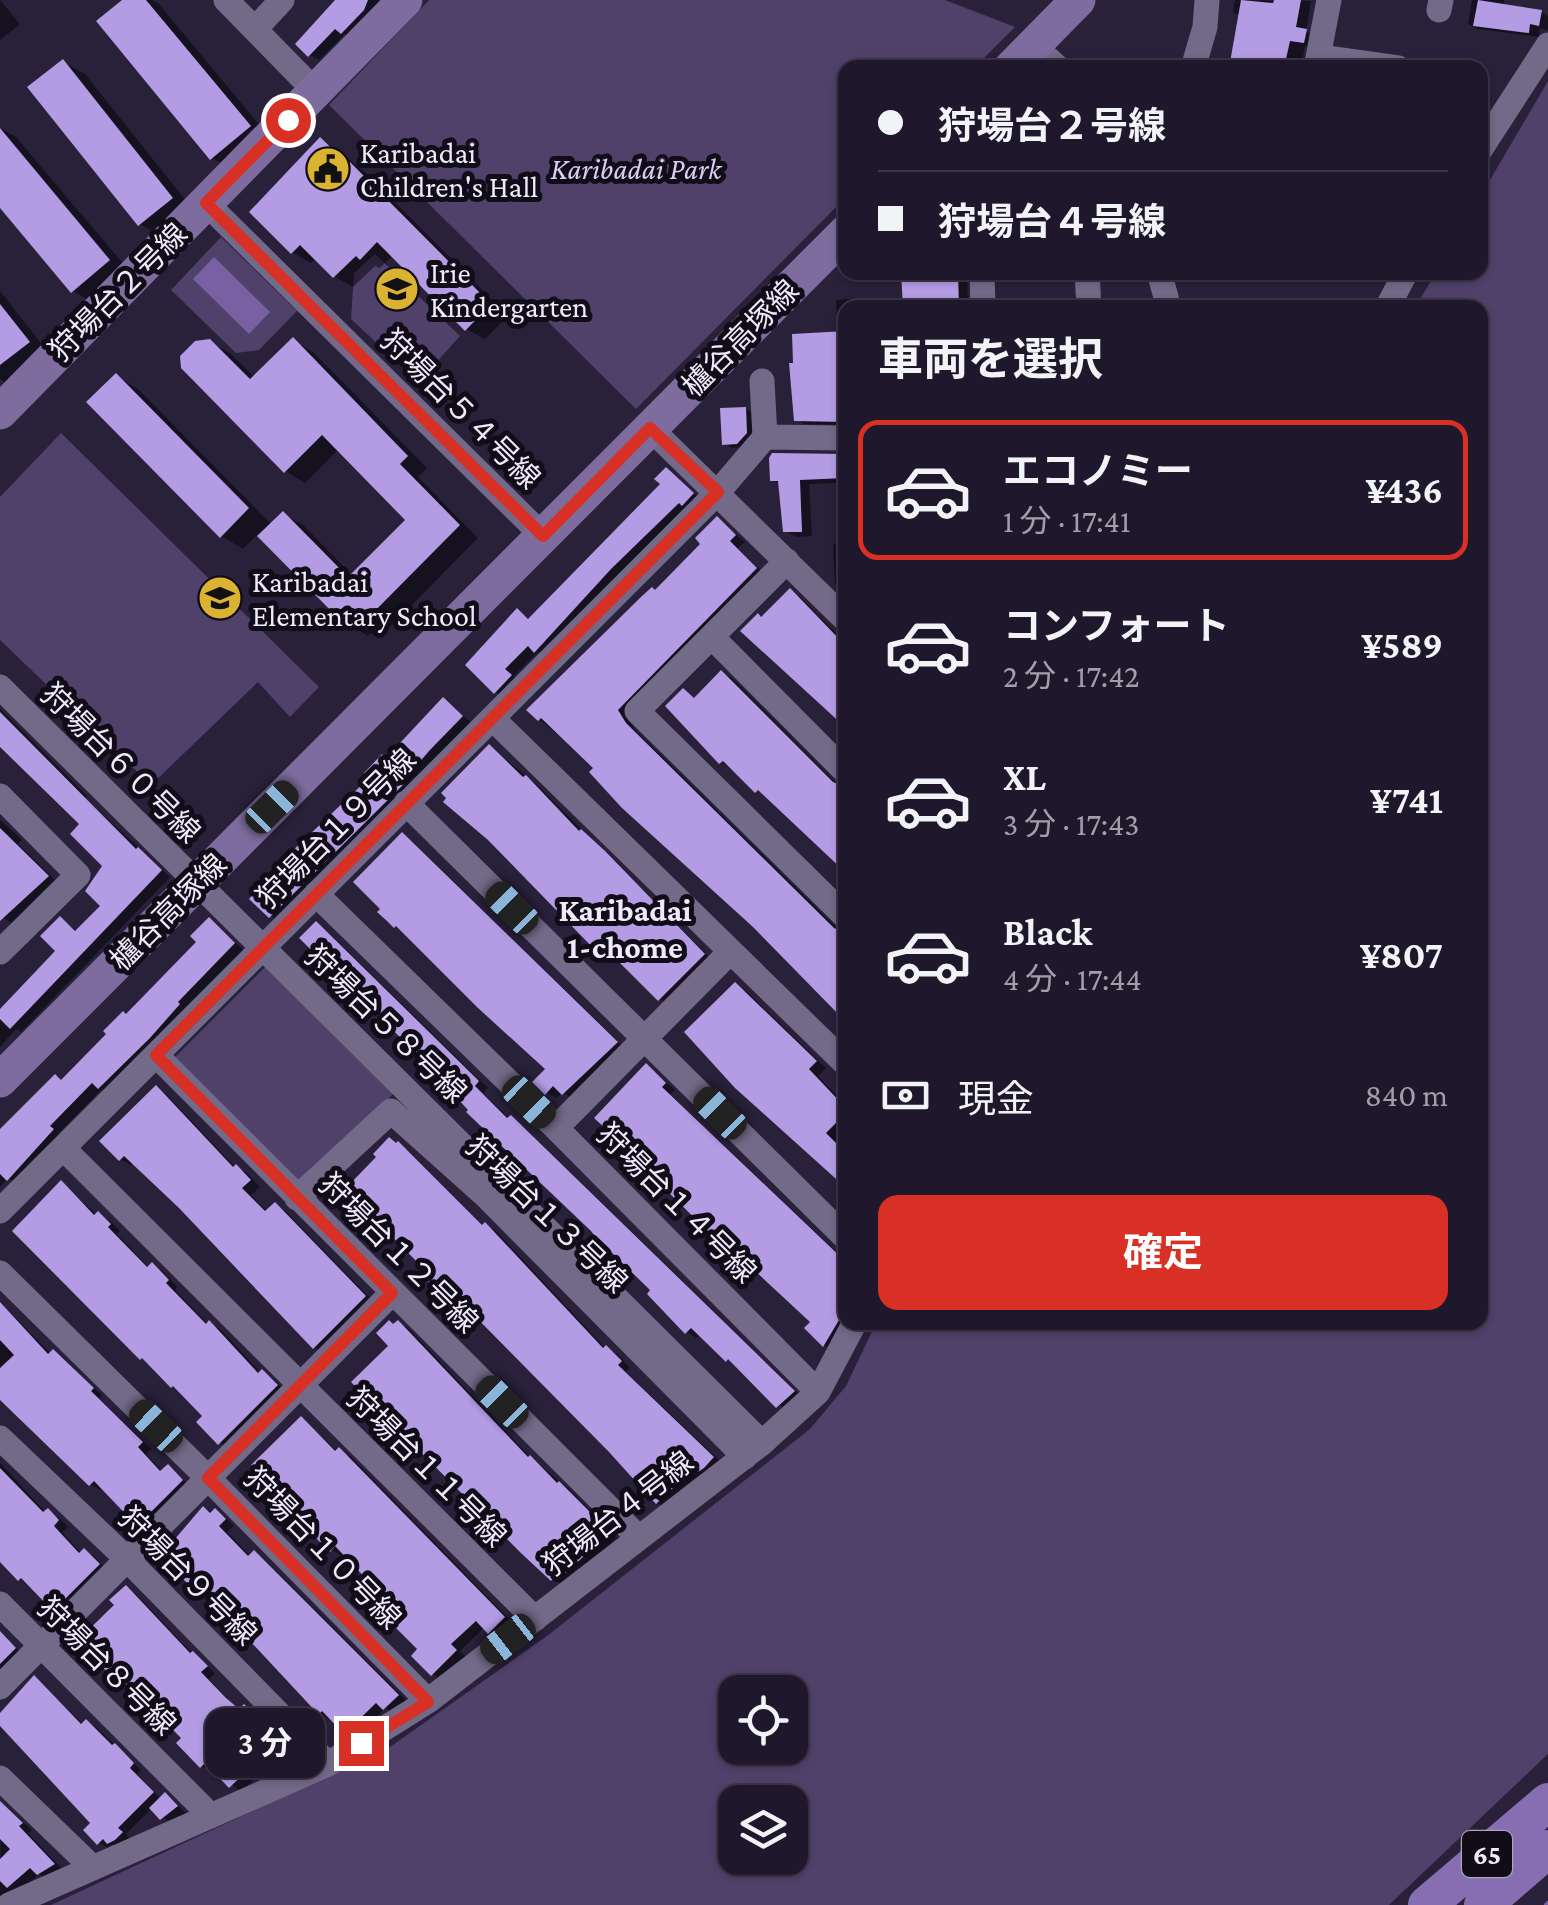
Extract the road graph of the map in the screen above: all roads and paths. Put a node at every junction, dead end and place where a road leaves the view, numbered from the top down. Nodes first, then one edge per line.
1 (226, 0) edge
2 (282, 0) edge
3 (405, 0) edge
4 (1078, 0) edge
5 (1207, 0) edge
6 (1330, 0) edge
7 (255, 29) junction
8 (1548, 46) edge
9 (1034, 60) edge
10 (1195, 60) edge
11 (1318, 60) edge
12 (316, 92) junction
13 (1488, 138) edge
14 (206, 203) junction
15 (838, 240) edge
16 (762, 381) dead end
17 (0, 412) edge
18 (650, 428) junction
19 (765, 437) junction
20 (838, 438) edge
21 (718, 492) junction
22 (543, 536) junction
23 (788, 562) junction
24 (838, 612) edge
25 (712, 637) junction
26 (0, 687) edge
27 (492, 718) junction
28 (838, 763) edge
29 (0, 796) edge
30 (406, 804) junction
31 (196, 884) junction
32 (316, 894) junction
33 (838, 909) edge
34 (262, 948) junction
35 (0, 952) edge
36 (730, 952) junction
37 (645, 1039) junction
38 (156, 1055) junction
39 (838, 1056) edge
40 (0, 1080) edge
41 (556, 1128) junction
42 (63, 1148) junction
43 (298, 1198) junction
44 (0, 1212) edge
45 (838, 1230) edge
46 (0, 1274) edge
47 (392, 1293) junction
48 (852, 1330) edge
49 (299, 1386) junction
50 (818, 1392) junction
51 (0, 1438) edge
52 (753, 1450) junction
53 (208, 1478) junction
54 (639, 1538) junction
55 (127, 1559) junction
56 (0, 1604) edge
57 (535, 1618) junction
58 (42, 1645) junction
59 (0, 1688) edge
60 (428, 1702) junction
61 (328, 1764) junction
62 (0, 1778) edge
63 (1548, 1802) edge
64 (211, 1816) junction
65 (1548, 1848) edge
66 (93, 1868) junction
67 (9, 1905) edge
68 (1426, 1905) edge
69 (1483, 1905) edge

1 - 7 street
2 - 7 street
3 - 12 street, 狩場台２号線
4 - 9 street
5 - 10 street
6 - 11 street
7 - 12 street
8 - 13 street
12 - 14 street, 狩場台２号線
14 - 17 street, 狩場台２号線
14 - 22 street, 狩場台５４号線
15 - 18 street, 櫨谷高塚線
16 - 19 street
18 - 21 street
18 - 22 street, 櫨谷高塚線
19 - 20 street
19 - 21 street, 狩場台１９号線
21 - 23 street
21 - 27 street, 狩場台１９号線
22 - 31 street, 櫨谷高塚線
23 - 24 street
23 - 25 street
25 - 28 street
25 - 33 street
26 - 31 street, 狩場台６０号線
27 - 30 street, 狩場台１９号線
27 - 36 street
29 - 35 street
30 - 32 street, 狩場台１９号線
30 - 37 street
31 - 34 street, 狩場台６０号線
31 - 40 street, 櫨谷高塚線
32 - 34 street, 狩場台１９号線
32 - 41 street, 狩場台１４号線
34 - 38 street, 狩場台１９号線
34 - 52 street, 狩場台５８号線
36 - 37 street
36 - 39 street
37 - 41 street
37 - 45 street
38 - 42 street, 狩場台１９号線
38 - 43 street, 狩場台１２号線
41 - 50 street, 狩場台１４号線
42 - 44 street, 狩場台１９号線
42 - 49 street, 狩場台１１号線
43 - 47 street, 狩場台１２号線
43 - 52 street, 狩場台１３号線
46 - 53 street, 狩場台１０号線
47 - 49 street
47 - 54 street, 狩場台１２号線
48 - 50 street, 狩場台４号線
49 - 53 street
49 - 57 street, 狩場台１１号線
50 - 52 street, 狩場台４号線
51 - 55 street, 狩場台９号線
52 - 54 street, 狩場台４号線
53 - 55 street
53 - 60 street, 狩場台１０号線
54 - 57 street, 狩場台４号線
55 - 58 street
55 - 61 street, 狩場台９号線
56 - 58 street, 狩場台８号線
57 - 60 street, 狩場台４号線
58 - 59 street
58 - 64 street, 狩場台８号線
60 - 61 street, 狩場台４号線
61 - 64 street, 狩場台４号線
62 - 66 street
63 - 68 main road, 65
64 - 66 street, 狩場台４号線
65 - 69 main road, 65
66 - 67 street, 狩場台４号線

